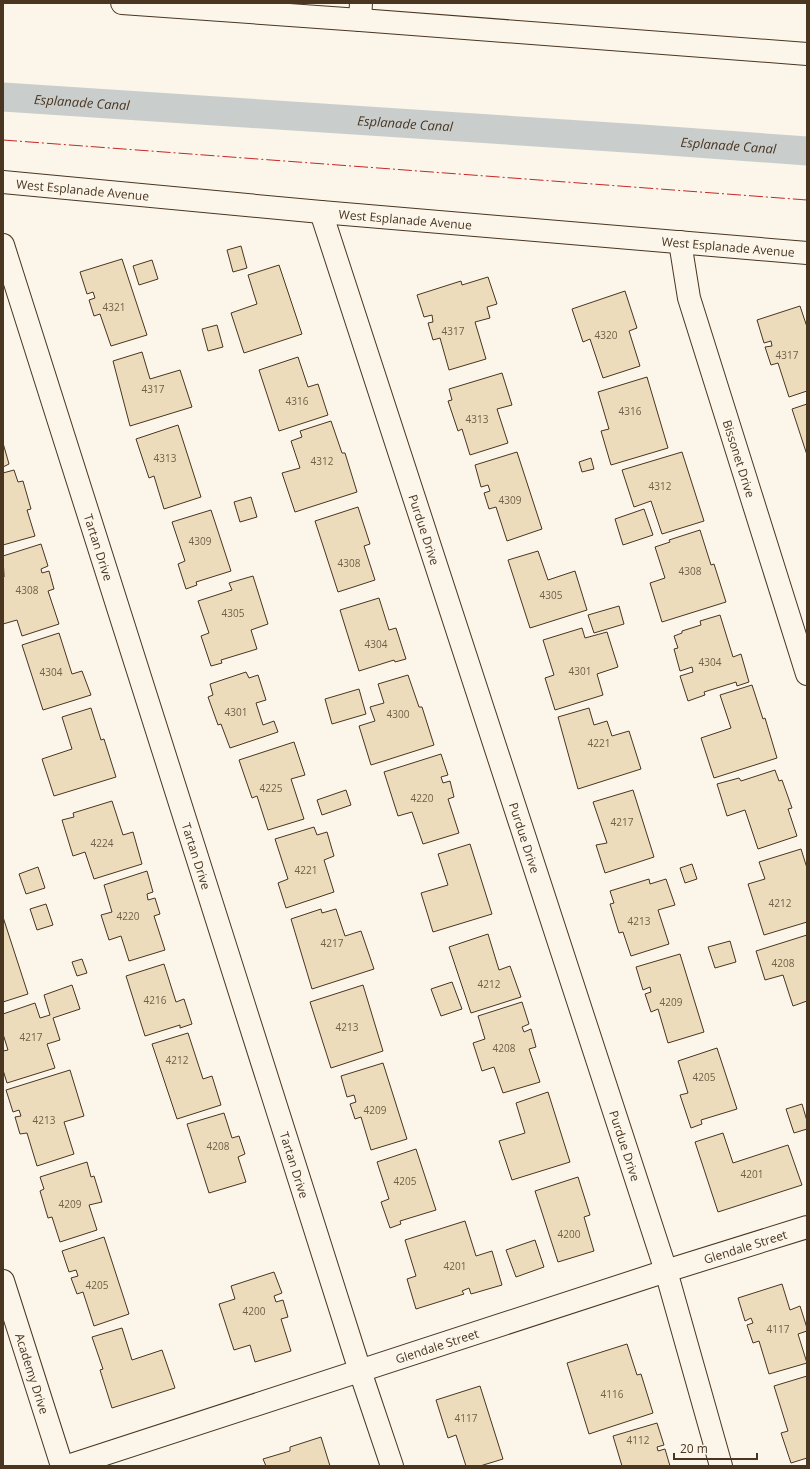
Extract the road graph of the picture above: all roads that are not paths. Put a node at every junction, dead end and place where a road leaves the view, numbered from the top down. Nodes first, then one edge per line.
1 (122, 3) edge
2 (360, 11) edge
3 (807, 54) edge
4 (3, 182) edge
5 (321, 212) junction
6 (680, 242) junction
7 (3, 245) edge
8 (807, 253) edge
9 (807, 674) edge
10 (807, 1227) edge
11 (666, 1271) junction
12 (3, 1281) edge
13 (360, 1371) junction
14 (62, 1466) edge
15 (68, 1466) edge
16 (392, 1466) edge
17 (722, 1466) edge

1 - 2 street
2 - 3 street
4 - 5 street, West Esplanade Avenue
5 - 6 street, West Esplanade Avenue
5 - 11 street, Purdue Drive
6 - 8 street, West Esplanade Avenue
6 - 9 street, Bissonet Drive
7 - 13 street, Tartan Drive
10 - 11 street, Glendale Street
11 - 13 street, Glendale Street
11 - 17 street, Purdue Drive
12 - 14 street, Academy Drive
13 - 15 street, Glendale Street
13 - 16 street, Tartan Drive

